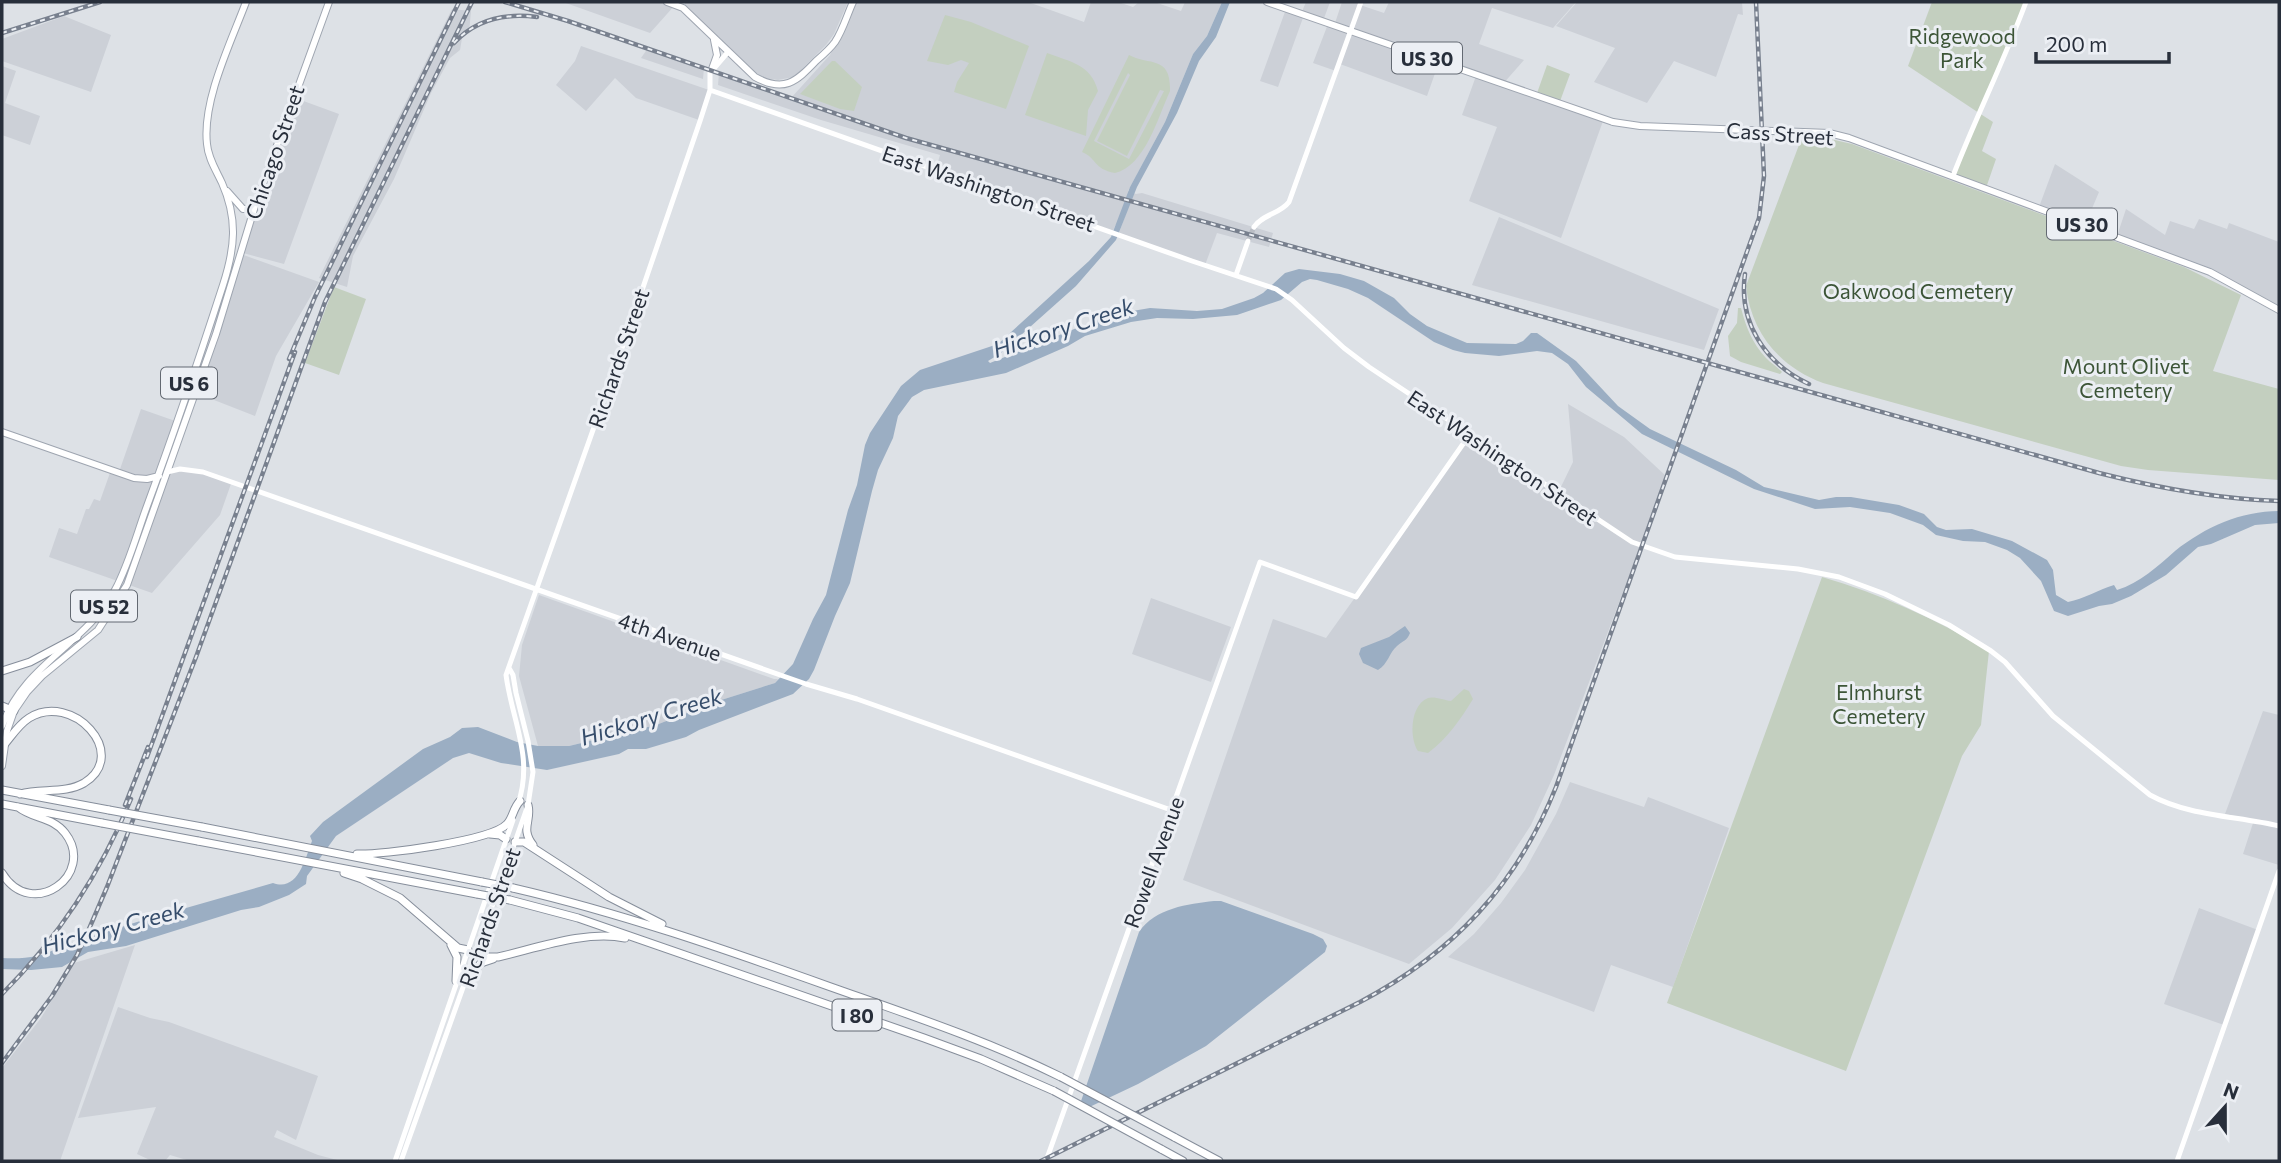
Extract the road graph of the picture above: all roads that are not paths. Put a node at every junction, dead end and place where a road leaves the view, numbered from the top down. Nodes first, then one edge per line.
1 (246, 2) edge
2 (328, 2) edge
3 (667, 2) edge
4 (853, 2) edge
5 (1267, 2) edge
6 (1361, 2) edge
7 (2026, 2) edge
8 (678, 3) edge
9 (1351, 31) junction
10 (714, 39) junction
11 (727, 52) junction
12 (712, 69) junction
13 (710, 90) junction
14 (1953, 176) junction
15 (224, 186) junction
16 (254, 206) junction
17 (1254, 227) tunnel mouth
18 (1248, 241) tunnel mouth
19 (1236, 275) junction
20 (2279, 310) edge
21 (2, 432) edge
22 (1469, 434) junction
23 (167, 472) junction
24 (159, 476) junction
25 (536, 590) junction
26 (77, 637) junction
27 (2, 671) edge
28 (8, 709) edge
29 (2, 726) edge
30 (525, 741) junction
31 (3, 747) edge
32 (2, 766) edge
33 (2, 790) edge
34 (17, 793) junction
35 (520, 801) junction
36 (2, 804) edge
37 (528, 805) junction
38 (15, 807) junction
39 (1171, 810) junction
40 (2279, 826) edge
41 (490, 834) junction
42 (506, 839) junction
43 (515, 842) junction
44 (343, 854) junction
45 (540, 854) junction
46 (334, 867) junction
47 (2279, 871) edge
48 (2, 873) edge
49 (678, 933) junction
50 (449, 941) junction
51 (657, 945) junction
52 (468, 950) junction
53 (477, 952) junction
54 (498, 957) junction
55 (467, 979) junction
56 (456, 981) junction
57 (395, 1161) edge
58 (401, 1161) edge
59 (1046, 1161) edge
60 (1183, 1161) edge
61 (1219, 1161) edge
62 (2177, 1161) edge

1 - 15 main road, US 6
2 - 16 main road, Chicago Street / US 6
3 - 8 main road
4 - 11 main road
5 - 9 main road, Cass Street / US 30
6 - 9 street
7 - 14 street
8 - 10 main road
9 - 14 main road, Cass Street / US 30, bridge
9 - 17 street
10 - 11 main road
10 - 12 main road
11 - 12 street
12 - 13 street, Richards Street
13 - 19 street, East Washington Street
13 - 25 street, Richards Street
14 - 20 main road, Cass Street / US 30
15 - 16 main road
15 - 24 main road, US 6
16 - 23 main road, Chicago Street / US 6
18 - 19 street
19 - 22 street, East Washington Street
21 - 24 main road
22 - 39 street, Rowell Avenue
22 - 40 street, East Washington Street
23 - 24 main road
23 - 25 street, 4th Avenue
23 - 28 main road, US 52
24 - 26 main road, US 52
25 - 30 street, Richards Street
25 - 39 street, 4th Avenue
26 - 27 highway
26 - 28 main road, US 52
28 - 29 main road, US 52
28 - 31 main road, US 52
30 - 35 street, Richards Street
30 - 37 street, Richards Street
31 - 32 main road, US 52
31 - 34 highway
33 - 34 highway, I 80
34 - 44 highway, I 80, bridge
35 - 41 highway
35 - 42 street, Richards Street
36 - 38 highway, I 80
37 - 43 street, Richards Street
37 - 45 highway
38 - 46 highway, I 80, bridge
38 - 48 highway
39 - 59 street, Rowell Avenue
41 - 42 highway
41 - 44 highway
42 - 43 street
42 - 52 street, Richards Street
43 - 45 highway
43 - 53 street, Richards Street
44 - 49 highway, I 80, bridge
45 - 49 highway
46 - 50 highway
46 - 51 highway, I 80, bridge
47 - 62 street
49 - 61 highway, I 80, bridge
50 - 52 highway
50 - 56 highway
51 - 54 highway
51 - 60 highway, I 80, bridge
52 - 53 street
52 - 56 street, Richards Street
53 - 54 highway
53 - 55 street, Richards Street
54 - 55 highway
55 - 58 street, Richards Street
56 - 57 street, Richards Street

